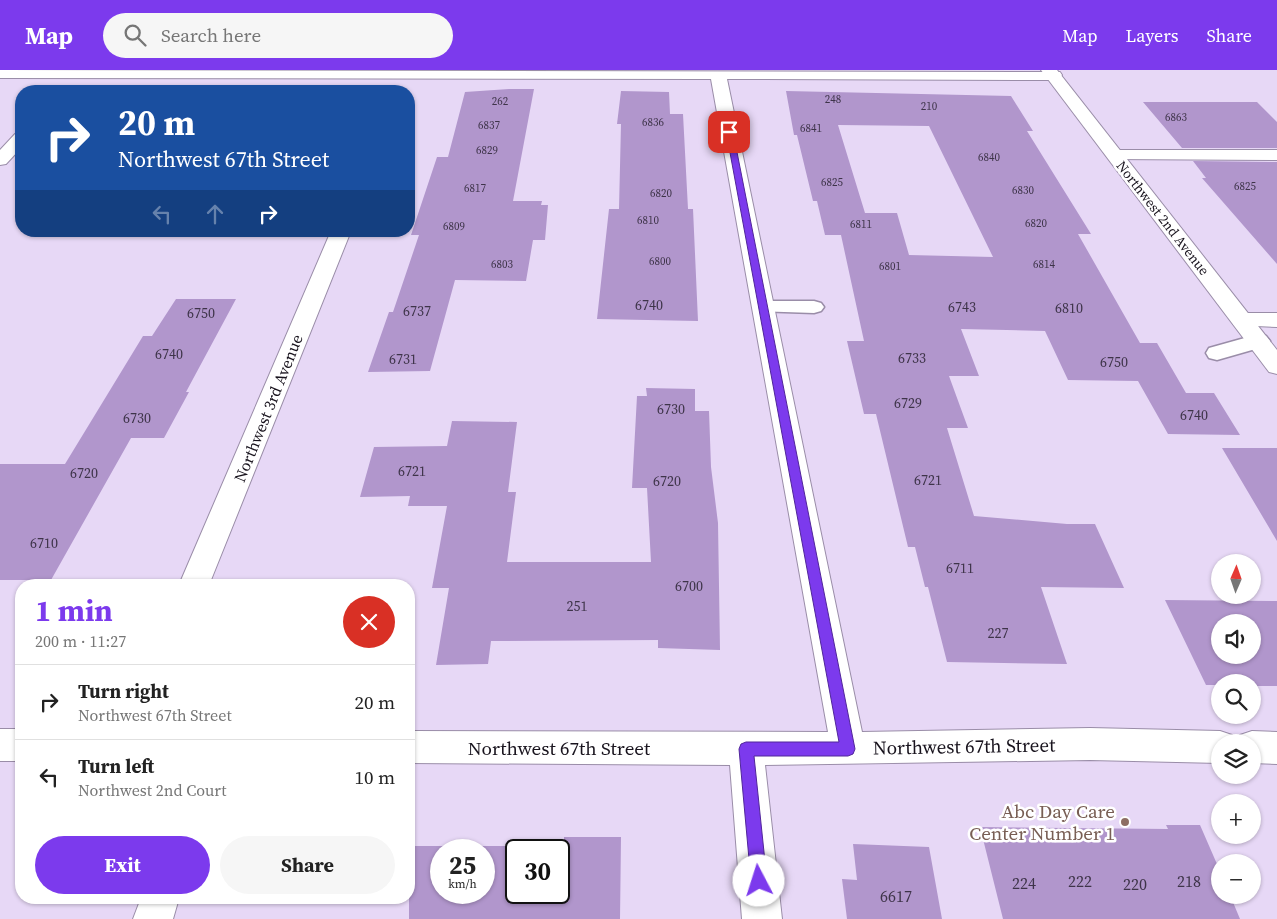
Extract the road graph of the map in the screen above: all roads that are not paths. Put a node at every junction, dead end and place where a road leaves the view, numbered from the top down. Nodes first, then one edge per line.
1 (407, 71) edge
2 (0, 72) edge
3 (87, 72) edge
4 (718, 72) edge
5 (1052, 73) edge
6 (74, 85) edge
7 (401, 85) edge
8 (15, 144) edge
9 (1115, 155) junction
10 (1277, 155) edge
11 (0, 160) edge
12 (339, 237) edge
13 (763, 307) junction
14 (814, 307) dead end
15 (1242, 320) junction
16 (1277, 320) edge
17 (1258, 341) junction
18 (1217, 353) dead end
19 (1277, 366) edge
20 (196, 579) edge
21 (0, 745) edge
22 (15, 745) edge
23 (415, 747) edge
24 (1211, 747) edge
25 (1261, 747) edge
26 (1277, 748) edge
27 (746, 749) junction
28 (848, 749) junction
29 (158, 904) edge
30 (153, 919) edge
31 (762, 919) edge

1 - 3 street
1 - 4 street
1 - 7 street
2 - 3 street
3 - 6 street
4 - 5 street
4 - 13 street
5 - 9 street, Northwest 2nd Avenue
8 - 11 street
9 - 10 street
9 - 15 street, Northwest 2nd Avenue
12 - 20 street, Northwest 3rd Avenue
13 - 14 lane
13 - 28 street
15 - 16 street
15 - 17 street, Northwest 2nd Avenue
17 - 18 lane
17 - 19 street, Northwest 2nd Avenue
21 - 22 street
23 - 27 street, Northwest 67th Street
24 - 28 street, Northwest 67th Street
25 - 26 street
27 - 28 street, Northwest 67th Street
27 - 31 street
29 - 30 street

